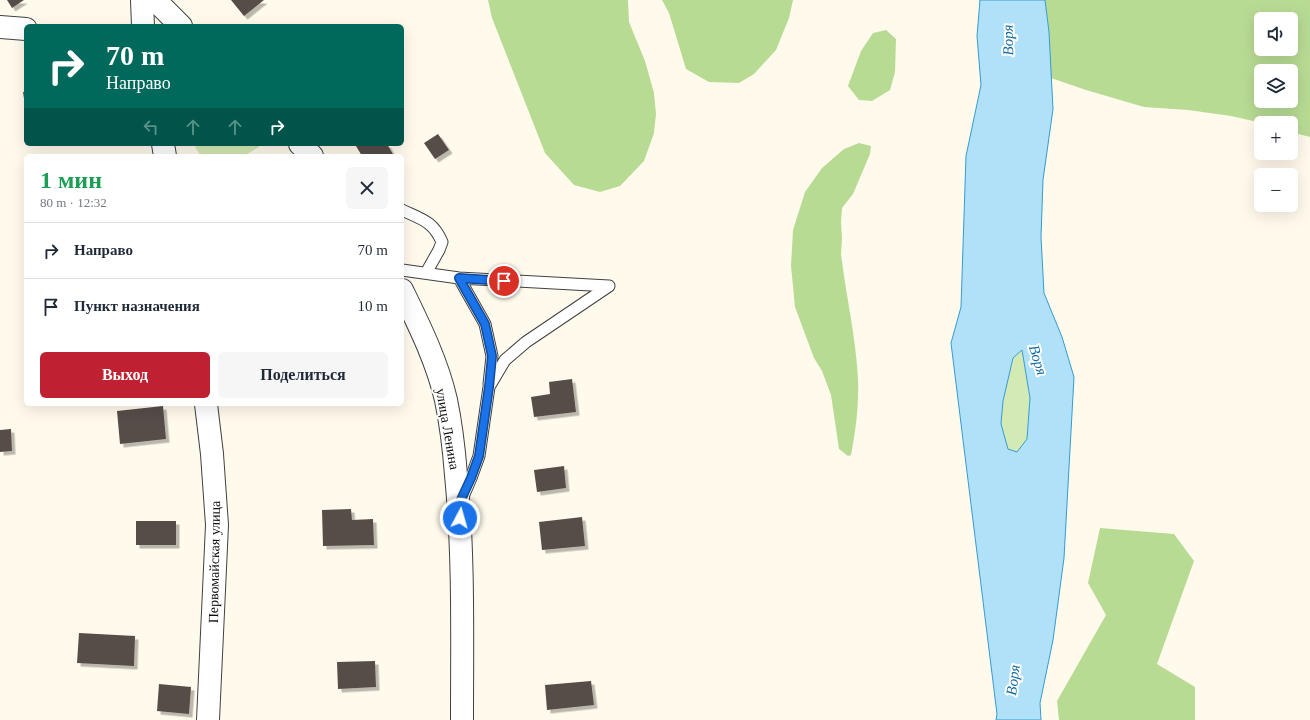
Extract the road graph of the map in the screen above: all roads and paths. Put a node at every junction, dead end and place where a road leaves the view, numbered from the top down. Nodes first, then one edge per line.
1 (142, 0) edge
2 (155, 0) edge
3 (143, 24) edge
4 (179, 24) edge
5 (0, 27) edge
6 (24, 29) edge
7 (302, 146) edge
8 (310, 154) edge
9 (404, 211) edge
10 (404, 270) edge
11 (426, 273) junction
12 (459, 278) junction
13 (404, 294) edge
14 (489, 387) junction
15 (206, 406) edge
16 (459, 504) junction
17 (208, 720) edge
18 (462, 720) edge

1 - 3 street
2 - 4 street
5 - 6 street
7 - 8 street
9 - 11 lane
10 - 11 lane
11 - 12 lane
12 - 14 lane
12 - 14 lane
13 - 16 street, улица Ленина
14 - 16 lane
15 - 17 street, Первомайская улица
16 - 18 street, улица Ленина

